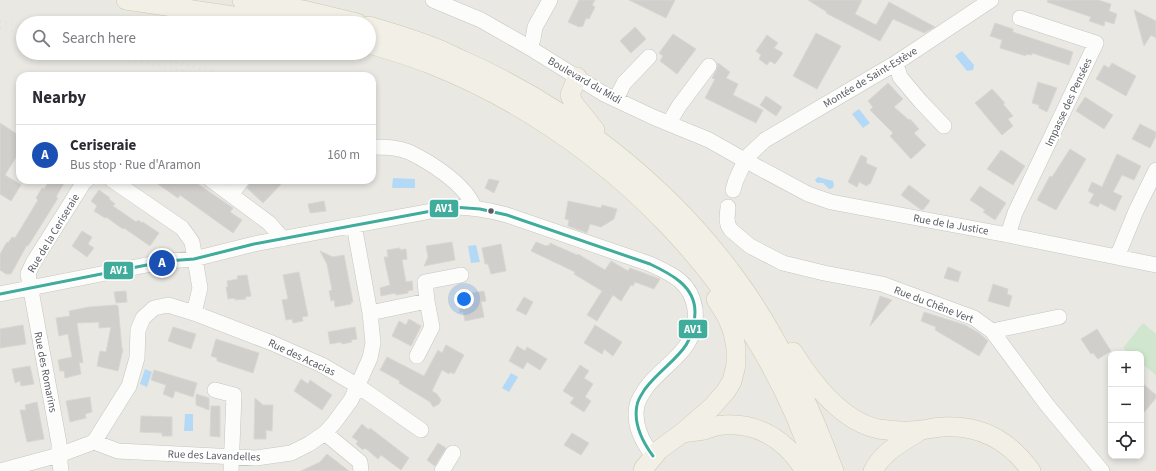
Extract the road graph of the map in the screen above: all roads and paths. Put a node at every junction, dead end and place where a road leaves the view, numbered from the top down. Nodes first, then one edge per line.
1 (126, 0) edge
2 (242, 0) edge
3 (433, 0) edge
4 (550, 0) edge
5 (991, 0) edge
6 (233, 16) edge
7 (328, 16) edge
8 (1020, 18) dead end
9 (376, 28) edge
10 (376, 46) edge
11 (530, 48) junction
12 (649, 57) dead end
13 (896, 63) junction
14 (709, 66) dead end
15 (577, 77) junction
16 (616, 99) junction
17 (669, 123) junction
18 (944, 126) dead end
19 (376, 147) edge
20 (613, 151) junction
21 (746, 161) junction
22 (1156, 170) edge
23 (83, 184) edge
24 (118, 184) edge
25 (217, 184) edge
26 (239, 184) edge
27 (733, 190) dead end
28 (231, 195) junction
29 (648, 205) junction
30 (474, 207) junction
31 (728, 207) dead end
32 (354, 225) junction
33 (1008, 235) junction
34 (283, 239) junction
35 (1117, 256) junction
36 (194, 259) junction
37 (1156, 265) edge
38 (461, 276) dead end
39 (30, 288) junction
40 (0, 294) edge
41 (750, 300) junction
42 (427, 301) junction
43 (194, 313) junction
44 (370, 313) junction
45 (1059, 318) dead end
46 (992, 331) junction
47 (417, 356) dead end
48 (358, 386) junction
49 (215, 390) dead end
50 (421, 430) dead end
51 (921, 430) junction
52 (325, 433) junction
53 (682, 433) junction
54 (94, 442) junction
55 (453, 453) dead end
56 (58, 455) junction
57 (232, 464) edge
58 (648, 464) edge
59 (0, 471) edge
60 (61, 471) edge
61 (361, 471) edge
62 (442, 471) edge
63 (805, 471) edge
64 (816, 471) edge
65 (834, 471) edge
66 (873, 471) edge
67 (1031, 471) edge
68 (1102, 471) edge

1 - 6 main road
2 - 7 main road
3 - 11 street, Boulevard du Midi
4 - 11 street
5 - 13 street, Montée de Saint-Estève
8 - 33 street, Impasse des Pensées
9 - 20 main road
10 - 29 main road
11 - 15 street, Boulevard du Midi
12 - 16 street
13 - 18 street
13 - 21 street, Montée de Saint-Estève
14 - 17 street
15 - 16 street, Boulevard du Midi
15 - 20 main road
16 - 17 street, Boulevard du Midi
17 - 21 street, Boulevard du Midi
19 - 30 street
20 - 41 main road
21 - 27 street
21 - 33 street, Rue de la Justice
22 - 35 street
23 - 39 street, Rue de la Ceriseraie
24 - 36 street
25 - 28 street
26 - 28 street
28 - 34 street
29 - 53 main road
29 - 64 main road
30 - 32 street
30 - 58 street
31 - 46 street, Rue du Chêne Vert
32 - 34 street
32 - 44 street, Rue des Lavandelles
33 - 35 street, Rue de la Justice
34 - 36 street
35 - 37 street, Rue de la Justice
36 - 39 street
36 - 43 street
38 - 42 street
39 - 40 street
39 - 56 street, Rue des Romarins
41 - 51 main road
41 - 65 main road
42 - 44 street
42 - 47 street
43 - 48 street, Rue des Acacias
43 - 54 street, Rue des Acacias
44 - 48 street, Rue des Lavandelles
45 - 46 street
46 - 68 street, Rue du Chêne Vert
48 - 50 street, Rue des Acacias
48 - 52 street, Rue des Lavandelles
49 - 57 street
51 - 66 main road
51 - 67 main road
52 - 57 street, Rue des Lavandelles
52 - 61 street
53 - 58 main road
53 - 63 main road
54 - 56 street
54 - 57 street, Rue des Lavandelles
55 - 62 street
56 - 59 street
56 - 60 street, Rue des Romarins

